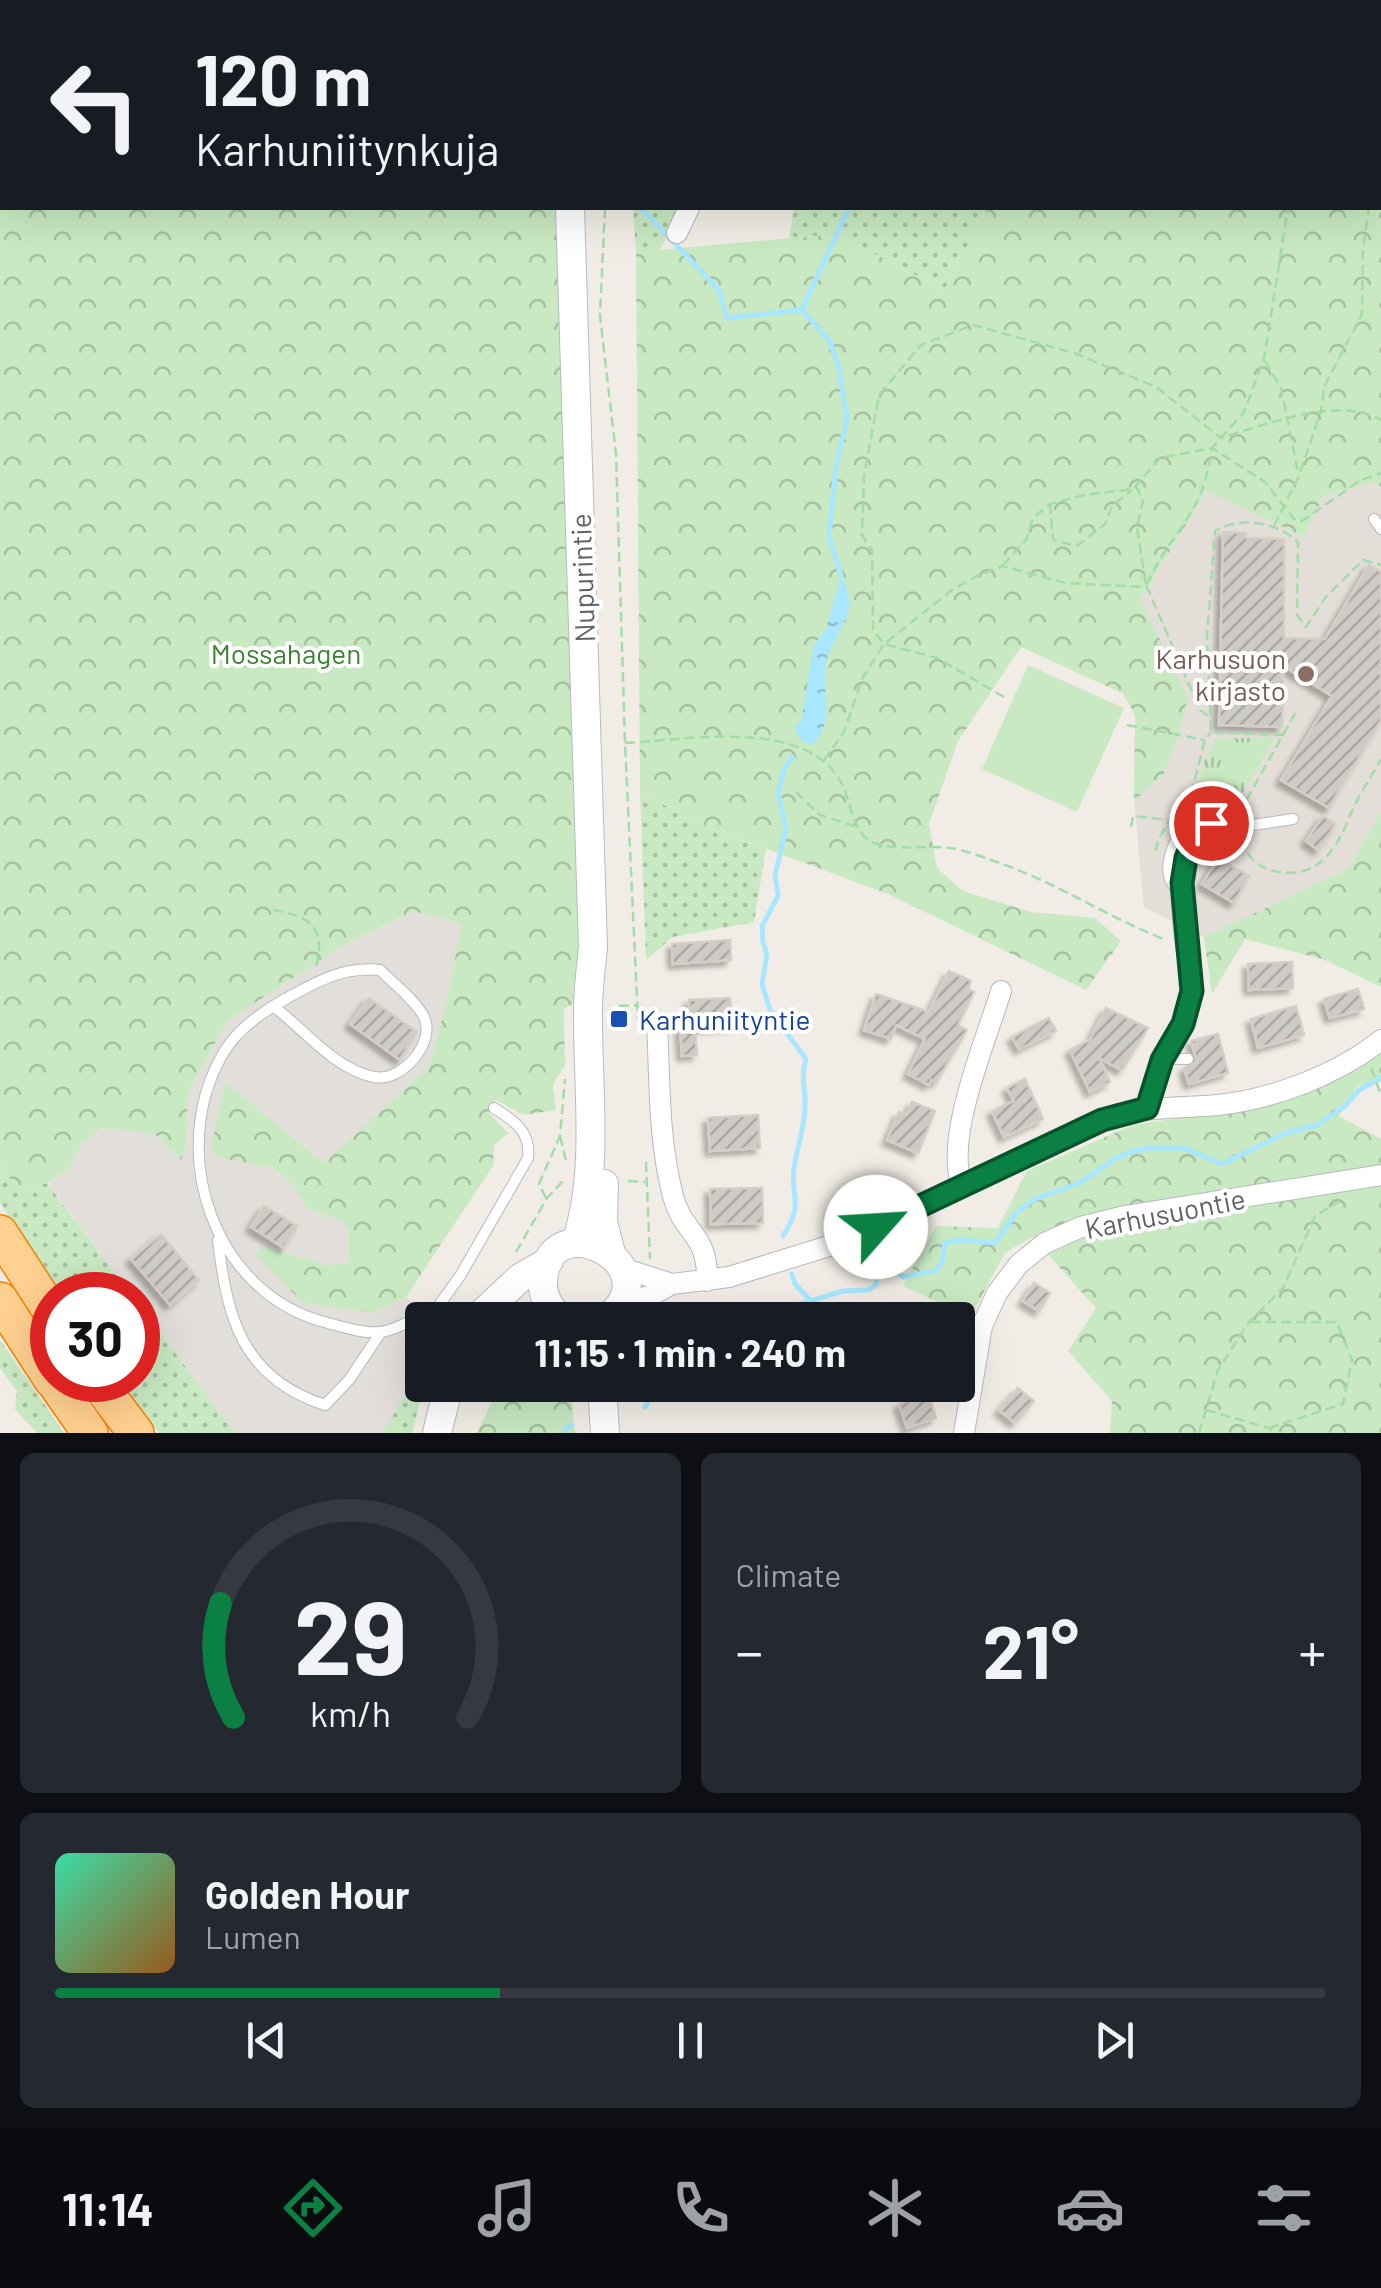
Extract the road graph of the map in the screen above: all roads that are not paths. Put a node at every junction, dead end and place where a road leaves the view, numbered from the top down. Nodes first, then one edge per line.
1 (570, 210) edge
2 (688, 210) edge
3 (678, 234) dead end
4 (1188, 805) road end
5 (1293, 819) dead end
6 (1204, 829) junction
7 (593, 948) junction
8 (1001, 991) dead end
9 (273, 1006) junction
10 (648, 1024) road end
11 (1381, 1040) edge
12 (1188, 1059) dead end
13 (1162, 1060) junction
14 (494, 1108) dead end
15 (1147, 1108) junction
16 (1381, 1175) edge
17 (962, 1186) junction
18 (0, 1233) edge
19 (218, 1234) junction
20 (576, 1244) junction
21 (616, 1260) junction
22 (549, 1261) junction
23 (30, 1280) edge
24 (707, 1281) junction
25 (672, 1284) junction
26 (501, 1297) junction
27 (0, 1300) edge
28 (440, 1302) edge
29 (496, 1302) edge
30 (520, 1302) edge
31 (551, 1302) edge
32 (615, 1302) edge
33 (637, 1302) edge
34 (405, 1322) edge
35 (381, 1332) junction
36 (30, 1345) edge
37 (68, 1402) edge
38 (113, 1402) edge
39 (445, 1402) edge
40 (601, 1402) edge
41 (90, 1433) edge
42 (136, 1433) edge
43 (437, 1433) edge
44 (605, 1433) edge
45 (964, 1433) edge

1 - 7 main road, Nupurintie
2 - 3 street
4 - 6 lane
5 - 6 lane
6 - 13 street
7 - 20 main road, Nupurintie
7 - 21 main road, Nupurintie
8 - 17 street
9 - 9 lane
9 - 19 lane
10 - 24 street
11 - 15 street
12 - 13 lane
13 - 15 street
14 - 28 lane
15 - 17 street
16 - 45 street, Karhusuontie
17 - 24 street
18 - 23 highway
19 - 35 lane
19 - 35 lane
20 - 21 main road
20 - 22 main road
21 - 25 street
21 - 32 main road, Nupurintie
22 - 26 main road
22 - 31 main road
24 - 25 street
25 - 33 street
26 - 29 main road
26 - 30 main road
27 - 36 highway
34 - 35 lane
37 - 41 highway
38 - 42 highway
39 - 43 main road
40 - 44 main road

